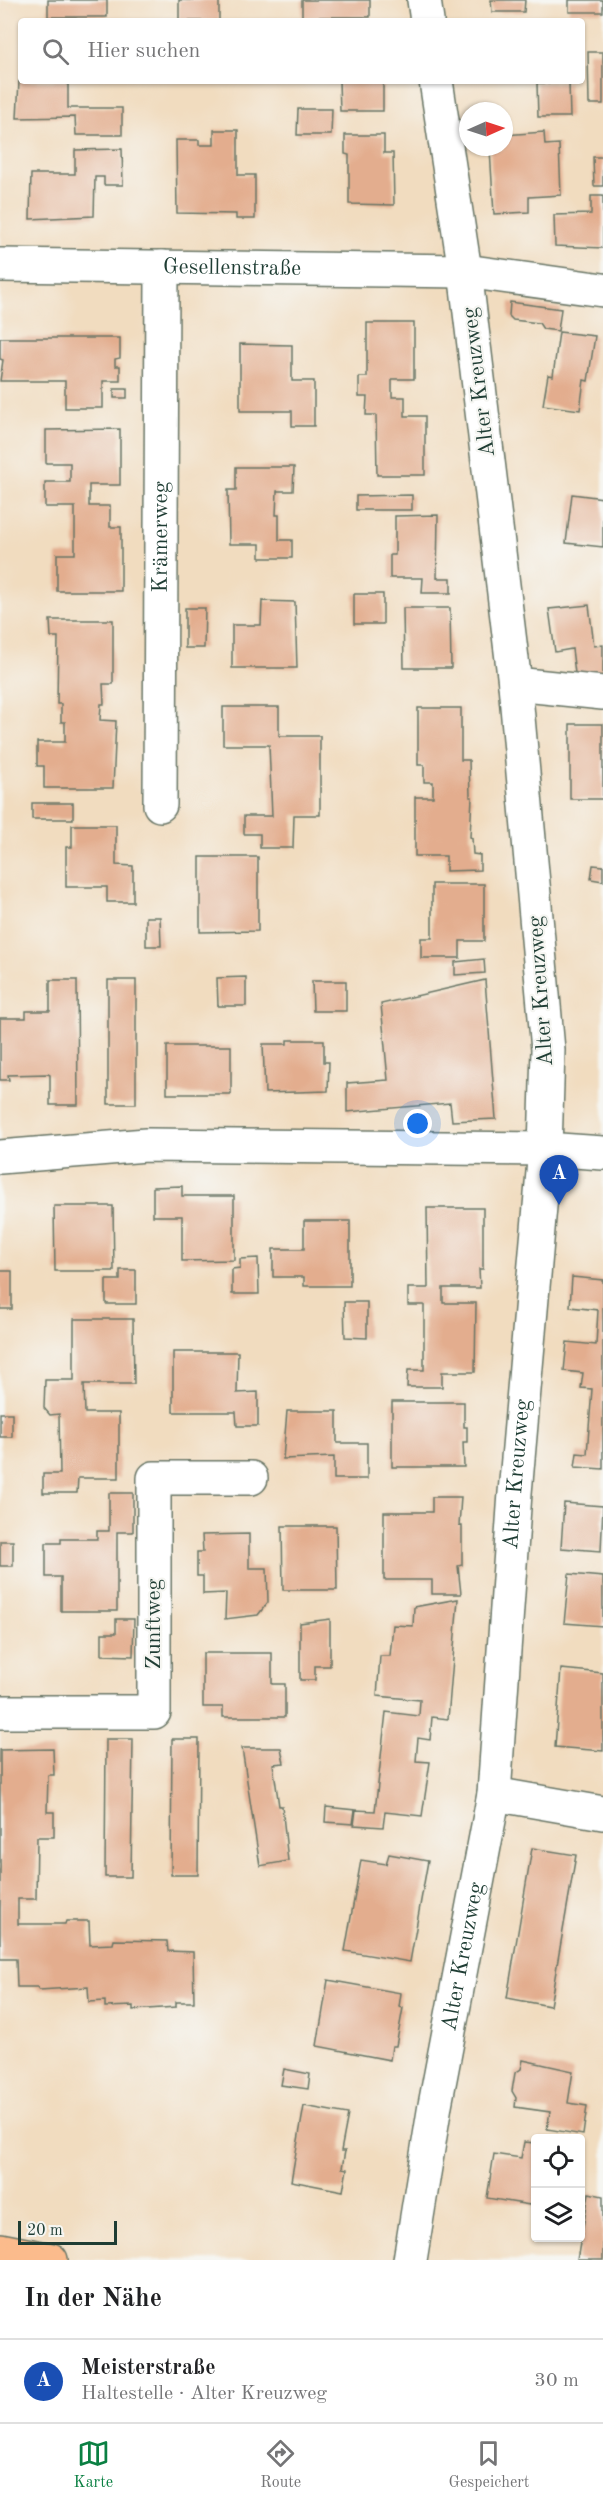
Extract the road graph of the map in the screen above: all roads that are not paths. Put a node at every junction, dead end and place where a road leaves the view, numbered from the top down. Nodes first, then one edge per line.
1 (424, 0) edge
2 (427, 18) edge
3 (436, 84) edge
4 (0, 265) edge
5 (162, 267) junction
6 (465, 271) junction
7 (603, 290) edge
8 (515, 684) junction
9 (603, 693) edge
10 (160, 805) dead end
11 (544, 1149) junction
12 (603, 1153) edge
13 (0, 1157) edge
14 (251, 1478) dead end
15 (0, 1712) edge
16 (494, 1794) junction
17 (603, 1813) edge
18 (0, 2250) edge
19 (51, 2260) edge
20 (410, 2260) edge

1 - 2 street
3 - 6 street, Alter Kreuzweg
4 - 5 street, Gesellenstraße
5 - 6 street, Gesellenstraße
5 - 10 street, Krämerweg
6 - 7 street, Gesellenstraße
6 - 8 street, Alter Kreuzweg
8 - 9 street
8 - 11 street, Alter Kreuzweg
11 - 12 street
11 - 13 street
11 - 16 street, Alter Kreuzweg
14 - 15 street, Zunftweg
16 - 17 street
16 - 20 street, Alter Kreuzweg
18 - 19 main road

